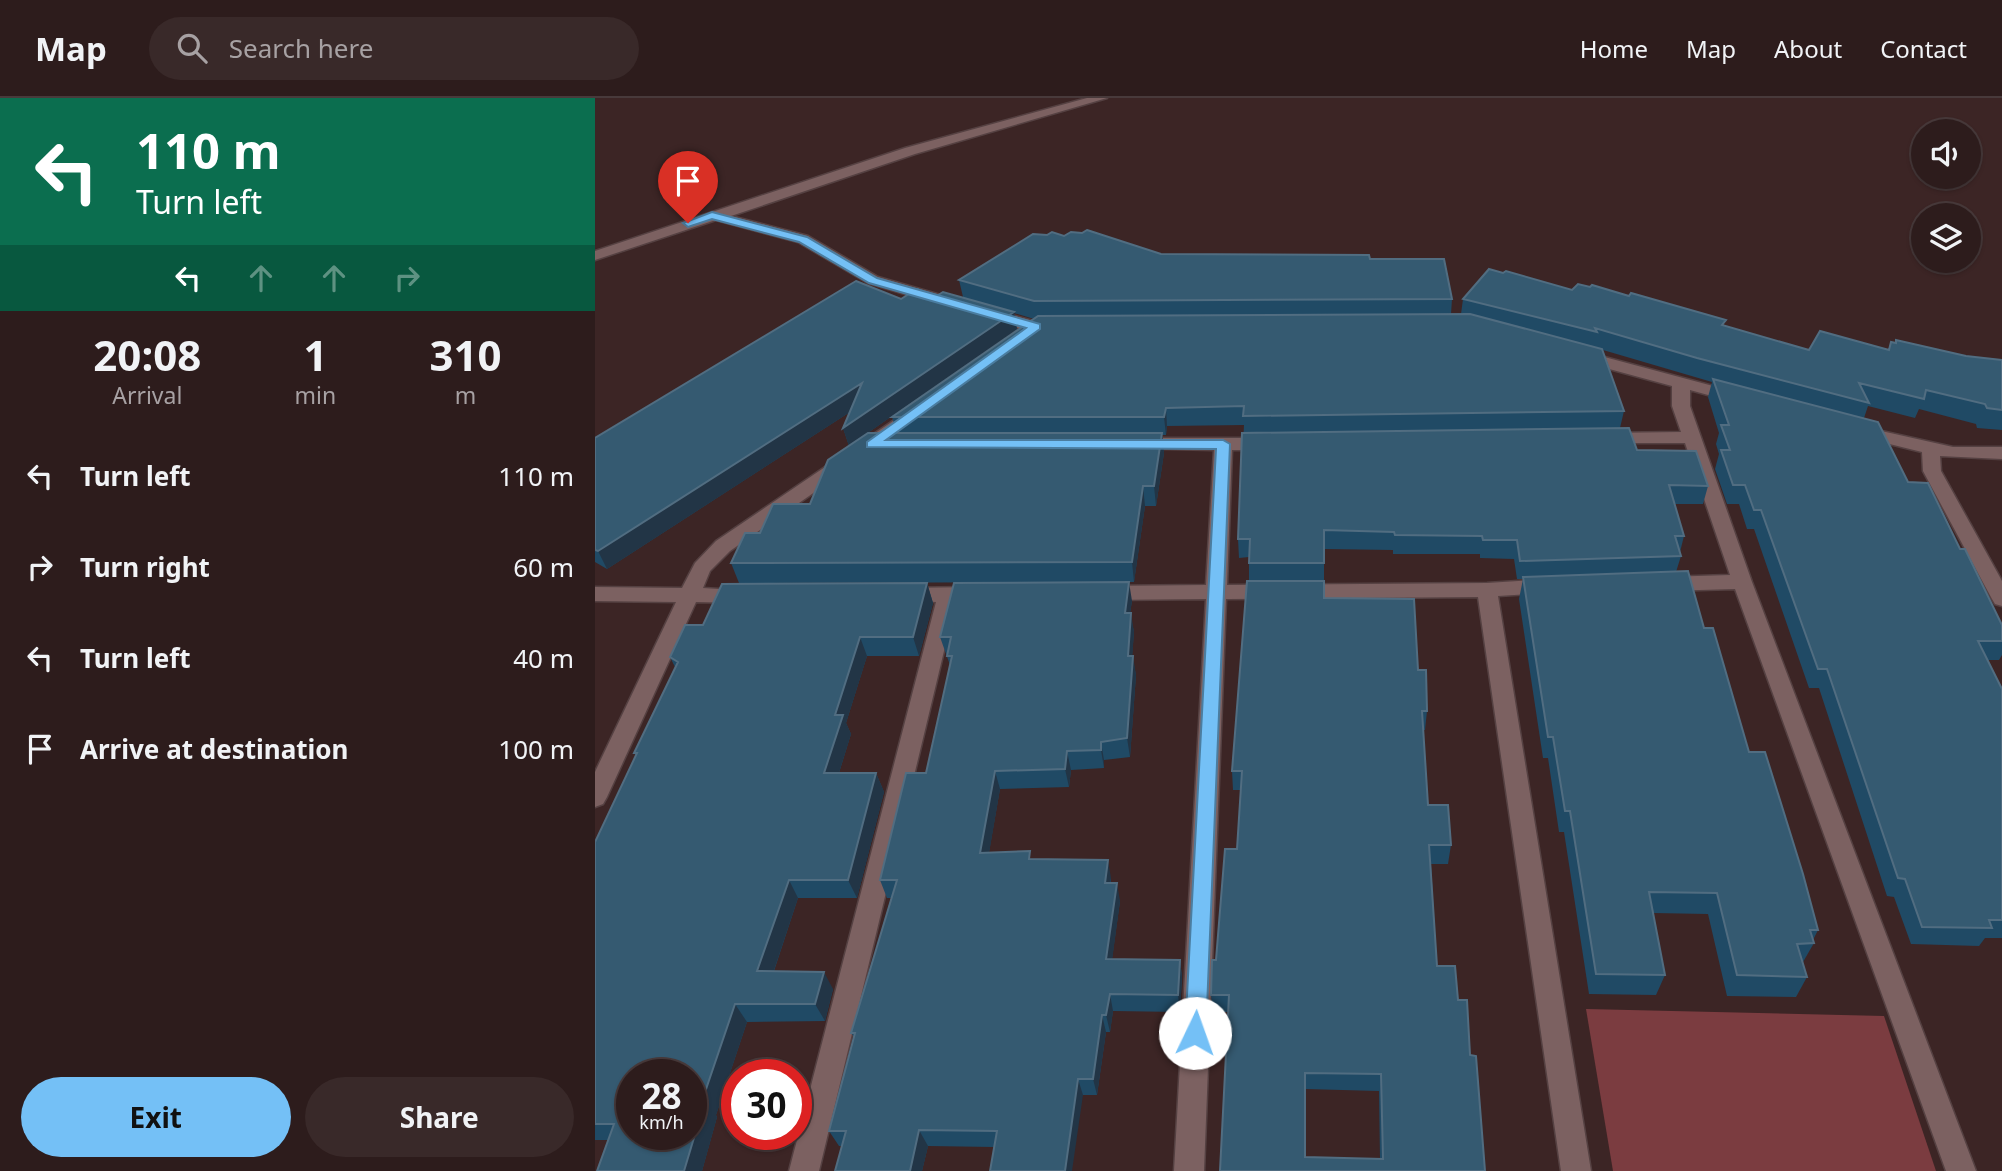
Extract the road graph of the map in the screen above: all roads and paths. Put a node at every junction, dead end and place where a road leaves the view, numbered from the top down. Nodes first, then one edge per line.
1 (1101, 98) edge
2 (712, 215) junction
3 (595, 256) edge
4 (948, 302) edge
5 (973, 309) edge
6 (1036, 327) junction
7 (1064, 327) edge
8 (1020, 338) edge
9 (1561, 351) edge
10 (1681, 383) junction
11 (935, 399) edge
12 (1748, 401) edge
13 (1842, 426) edge
14 (1692, 437) junction
15 (1581, 439) edge
16 (1292, 443) edge
17 (871, 444) junction
18 (898, 444) edge
19 (1115, 444) edge
20 (1223, 444) junction
21 (1931, 449) junction
22 (2002, 453) edge
23 (1742, 582) junction
24 (1648, 584) edge
25 (1568, 586) edge
26 (1487, 590) junction
27 (1215, 592) junction
28 (1082, 593) edge
29 (595, 594) edge
30 (948, 594) junction
31 (1002, 594) edge
32 (880, 595) edge
33 (688, 596) junction
34 (757, 596) edge
35 (2002, 599) edge
36 (595, 797) edge
37 (804, 1171) edge
38 (1189, 1171) edge
39 (1576, 1171) edge
40 (1961, 1171) edge

1 - 2 street
2 - 3 street
2 - 4 street
5 - 6 street
6 - 7 street
6 - 8 street
9 - 10 street
10 - 12 street
10 - 14 street
11 - 17 street
13 - 21 street
14 - 15 street
14 - 23 street
16 - 20 street
17 - 18 street
17 - 33 street
19 - 20 street
20 - 27 street
21 - 22 street
21 - 35 street
23 - 24 street
23 - 40 street
25 - 26 street
26 - 27 street
26 - 39 street
27 - 28 street
27 - 38 street
29 - 33 street
30 - 31 street
30 - 32 street
30 - 37 street
33 - 34 street
33 - 36 street

